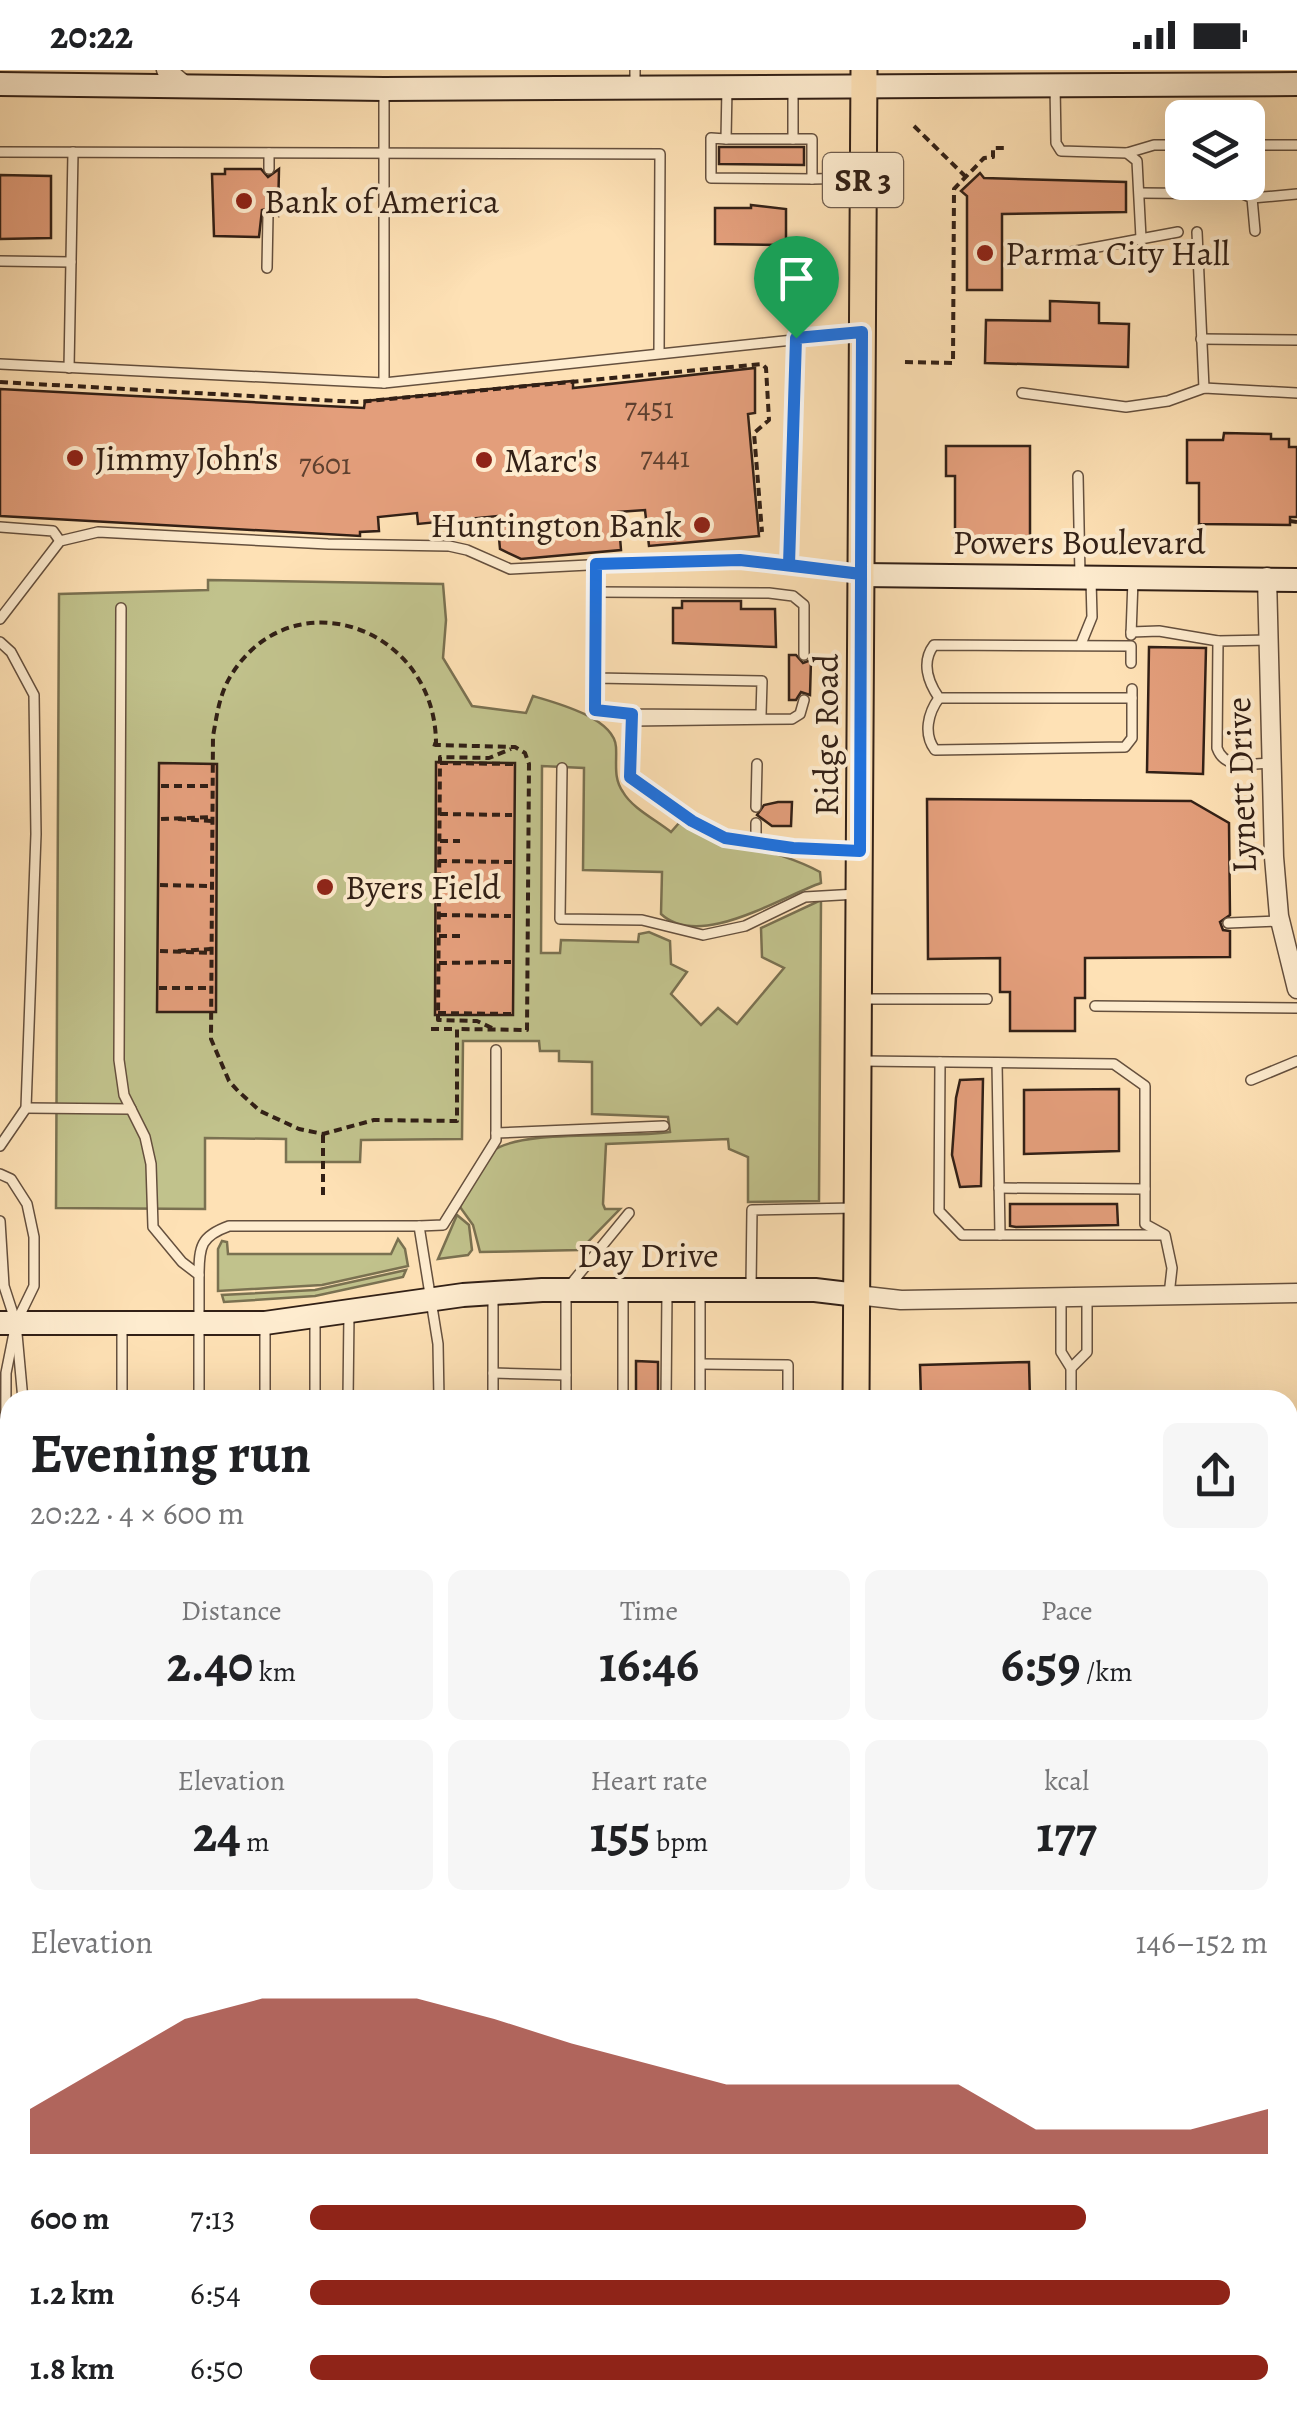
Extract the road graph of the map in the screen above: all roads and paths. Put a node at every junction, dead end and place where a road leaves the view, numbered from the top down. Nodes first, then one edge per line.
1 (174, 77) edge
2 (864, 77) edge
3 (943, 77) edge
4 (571, 78) edge
5 (635, 78) edge
6 (674, 78) edge
7 (1018, 78) edge
8 (384, 79) edge
9 (0, 84) edge
10 (793, 84) junction
11 (1055, 84) junction
12 (1297, 84) edge
13 (727, 85) junction
14 (914, 126) dead end
15 (726, 138) junction
16 (793, 138) junction
17 (1165, 144) edge
18 (1265, 145) edge
19 (1297, 145) edge
20 (1006, 148) dead end
21 (0, 152) edge
22 (73, 152) junction
23 (269, 152) junction
24 (1127, 153) junction
25 (386, 154) junction
26 (269, 169) dead end
27 (966, 177) junction
28 (864, 178) junction
29 (812, 179) junction
30 (1141, 193) junction
31 (1165, 193) edge
32 (1297, 194) edge
33 (1265, 197) edge
34 (1252, 200) edge
35 (268, 215) dead end
36 (1178, 232) dead end
37 (1197, 232) dead end
38 (1256, 232) dead end
39 (1141, 238) junction
40 (1039, 258) dead end
41 (0, 262) edge
42 (71, 262) junction
43 (268, 268) dead end
44 (862, 332) junction
45 (796, 338) junction
46 (1202, 339) junction
47 (1297, 340) edge
48 (659, 353) junction
49 (906, 362) dead end
50 (0, 364) edge
51 (762, 364) dead end
52 (69, 368) junction
53 (384, 383) junction
54 (1204, 388) junction
55 (1022, 393) dead end
56 (1297, 393) edge
57 (1078, 476) dead end
58 (0, 527) edge
59 (762, 532) dead end
60 (60, 541) junction
61 (596, 564) junction
62 (789, 565) junction
63 (861, 574) junction
64 (1085, 577) junction
65 (1133, 577) junction
66 (1267, 577) junction
67 (1297, 580) edge
68 (596, 592) junction
69 (120, 608) dead end
70 (0, 619) edge
71 (1132, 632) junction
72 (1270, 640) junction
73 (1218, 641) junction
74 (0, 642) edge
75 (1081, 644) junction
76 (1131, 646) junction
77 (804, 655) dead end
78 (1131, 663) dead end
79 (595, 678) junction
80 (939, 698) junction
81 (804, 700) dead end
82 (631, 718) junction
83 (515, 747) junction
84 (1272, 762) junction
85 (440, 764) junction
86 (513, 764) dead end
87 (757, 764) dead end
88 (562, 768) dead end
89 (161, 786) dead end
90 (212, 786) junction
91 (756, 807) dead end
92 (440, 814) junction
93 (512, 815) dead end
94 (161, 819) dead end
95 (212, 819) junction
96 (756, 823) dead end
97 (440, 840) junction
98 (460, 840) dead end
99 (756, 844) junction
100 (860, 851) junction
101 (439, 861) junction
102 (512, 862) dead end
103 (160, 885) dead end
104 (212, 886) junction
105 (860, 894) junction
106 (439, 916) junction
107 (512, 916) dead end
108 (1280, 921) junction
109 (1228, 923) dead end
110 (439, 936) junction
111 (460, 936) dead end
112 (160, 951) dead end
113 (212, 951) junction
114 (511, 962) dead end
115 (439, 963) junction
116 (160, 988) dead end
117 (211, 988) junction
118 (1297, 989) edge
119 (859, 999) junction
120 (987, 999) dead end
121 (1095, 1006) dead end
122 (1297, 1008) edge
123 (438, 1013) junction
124 (512, 1014) dead end
125 (431, 1030) dead end
126 (458, 1030) junction
127 (496, 1030) junction
128 (496, 1050) dead end
129 (859, 1061) junction
130 (1297, 1061) edge
131 (940, 1062) junction
132 (997, 1063) junction
133 (1251, 1080) dead end
134 (26, 1108) junction
135 (131, 1109) junction
136 (664, 1126) dead end
137 (496, 1133) junction
138 (323, 1134) junction
139 (0, 1146) edge
140 (0, 1174) edge
141 (999, 1188) junction
142 (1145, 1189) junction
143 (323, 1200) dead end
144 (858, 1208) junction
145 (629, 1214) dead end
146 (0, 1221) edge
147 (419, 1226) junction
148 (1165, 1235) junction
149 (1000, 1236) junction
150 (199, 1275) junction
151 (566, 1290) junction
152 (623, 1290) junction
153 (666, 1290) junction
154 (700, 1290) junction
155 (751, 1290) junction
156 (493, 1292) junction
157 (1297, 1294) edge
158 (858, 1295) junction
159 (1169, 1295) junction
160 (1087, 1297) junction
161 (432, 1298) junction
162 (1061, 1298) junction
163 (349, 1313) junction
164 (316, 1318) junction
165 (8, 1323) edge
166 (266, 1323) junction
167 (122, 1324) junction
168 (199, 1324) junction
169 (700, 1364) junction
170 (1071, 1368) junction
171 (493, 1373) junction
172 (566, 1375) junction
173 (6, 1390) edge
174 (21, 1390) edge
175 (122, 1390) edge
176 (199, 1390) edge
177 (265, 1390) edge
178 (315, 1390) edge
179 (348, 1390) edge
180 (439, 1390) edge
181 (493, 1390) edge
182 (566, 1390) edge
183 (623, 1390) edge
184 (666, 1390) edge
185 (700, 1390) edge
186 (788, 1390) edge
187 (856, 1390) edge
188 (1070, 1390) edge

1 - 8 main road
1 - 9 main road
2 - 3 main road
2 - 10 main road
2 - 28 main road, Ridge Road / SR 3
3 - 7 main road
4 - 5 main road
4 - 8 main road
5 - 6 main road
6 - 13 main road
7 - 11 main road
8 - 25 lane
10 - 13 main road
10 - 16 lane
11 - 12 main road
11 - 24 lane
13 - 15 lane
14 - 27 path
15 - 16 lane
15 - 29 lane
16 - 29 lane
17 - 24 lane
18 - 19 lane
20 - 27 path
21 - 22 lane
22 - 23 lane
22 - 42 lane
23 - 25 lane
23 - 26 lane
24 - 30 lane
25 - 48 lane
25 - 53 lane
27 - 49 path
28 - 29 lane
28 - 44 main road, Ridge Road / SR 3
30 - 31 lane
30 - 39 lane
32 - 33 lane
34 - 38 lane
35 - 43 lane
36 - 39 lane
37 - 46 lane
39 - 40 lane
41 - 42 lane
42 - 52 lane
44 - 45 lane
44 - 63 main road, Ridge Road / SR 3
45 - 48 lane
45 - 62 lane
46 - 47 lane
46 - 54 lane
48 - 53 lane
50 - 52 lane
51 - 59 path
52 - 53 lane
54 - 55 lane
54 - 56 lane
57 - 64 lane
58 - 60 lane
60 - 61 lane
60 - 70 lane
61 - 62 lane
61 - 68 lane
62 - 63 lane
63 - 64 main road, Powers Boulevard
63 - 100 main road, Ridge Road / SR 3
64 - 65 main road, Powers Boulevard
64 - 75 lane
65 - 66 main road, Powers Boulevard
65 - 71 lane
66 - 67 main road, Powers Boulevard
66 - 72 street, Lynett Drive
68 - 77 lane
68 - 79 lane
69 - 135 lane
71 - 73 lane
71 - 76 lane
72 - 73 lane
72 - 84 street, Lynett Drive
73 - 84 lane
74 - 134 lane
75 - 76 lane
75 - 80 lane
76 - 78 lane
79 - 82 lane
79 - 82 lane
80 - 80 lane
81 - 82 lane
82 - 99 lane
83 - 85 path
83 - 90 path
83 - 127 path
84 - 108 street, Lynett Drive
85 - 86 path
85 - 92 path
87 - 91 lane
88 - 105 lane
89 - 90 path
90 - 95 path
92 - 93 path
92 - 97 path
94 - 95 path
95 - 104 path
96 - 99 lane
97 - 98 path
97 - 101 path
99 - 100 lane
100 - 105 main road, Ridge Road / SR 3
101 - 102 path
101 - 106 path
103 - 104 path
104 - 113 path
105 - 119 main road, Ridge Road / SR 3
106 - 107 path
106 - 110 path
108 - 109 lane
108 - 118 street, Lynett Drive
110 - 111 path
110 - 115 path
112 - 113 path
113 - 117 path
114 - 115 path
115 - 123 path
116 - 117 path
117 - 138 path
119 - 120 lane
119 - 129 main road, Ridge Road / SR 3
121 - 122 lane
123 - 124 path
123 - 127 path
125 - 126 path
126 - 127 path
126 - 138 path
128 - 137 lane
129 - 131 lane
129 - 144 main road, Ridge Road / SR 3
130 - 133 lane
131 - 132 lane
131 - 149 lane
132 - 141 lane
132 - 142 lane
134 - 135 lane
134 - 139 lane
135 - 150 lane
136 - 137 lane
137 - 147 lane
138 - 143 path
140 - 165 lane
141 - 142 lane
141 - 149 lane
142 - 148 lane
144 - 155 lane
144 - 158 main road, Ridge Road / SR 3
145 - 151 lane
146 - 165 lane
147 - 150 lane
147 - 161 lane
148 - 149 lane
148 - 159 lane
150 - 168 lane
151 - 152 main road, Day Drive
151 - 156 main road, Day Drive
151 - 172 lane
152 - 153 main road, Day Drive
152 - 183 lane
153 - 154 main road, Day Drive
153 - 184 lane
154 - 155 main road, Day Drive
154 - 169 lane
155 - 158 main road, Day Drive
156 - 161 main road, Day Drive
156 - 171 lane
157 - 159 street, Day Drive
158 - 162 street, Day Drive
158 - 187 main road, Ridge Road / SR 3
159 - 160 street, Day Drive
160 - 162 street, Day Drive
160 - 170 lane
161 - 163 main road, Day Drive
161 - 180 lane
162 - 170 lane
163 - 164 main road, Day Drive
163 - 179 lane
164 - 166 main road, Day Drive
164 - 178 lane
165 - 167 main road, Day Drive
165 - 173 lane
165 - 174 lane
166 - 168 main road, Day Drive
166 - 177 lane
167 - 168 main road, Day Drive
167 - 175 lane
168 - 176 lane
169 - 185 lane
169 - 186 lane
170 - 188 lane
171 - 172 lane
171 - 181 lane
172 - 182 lane

